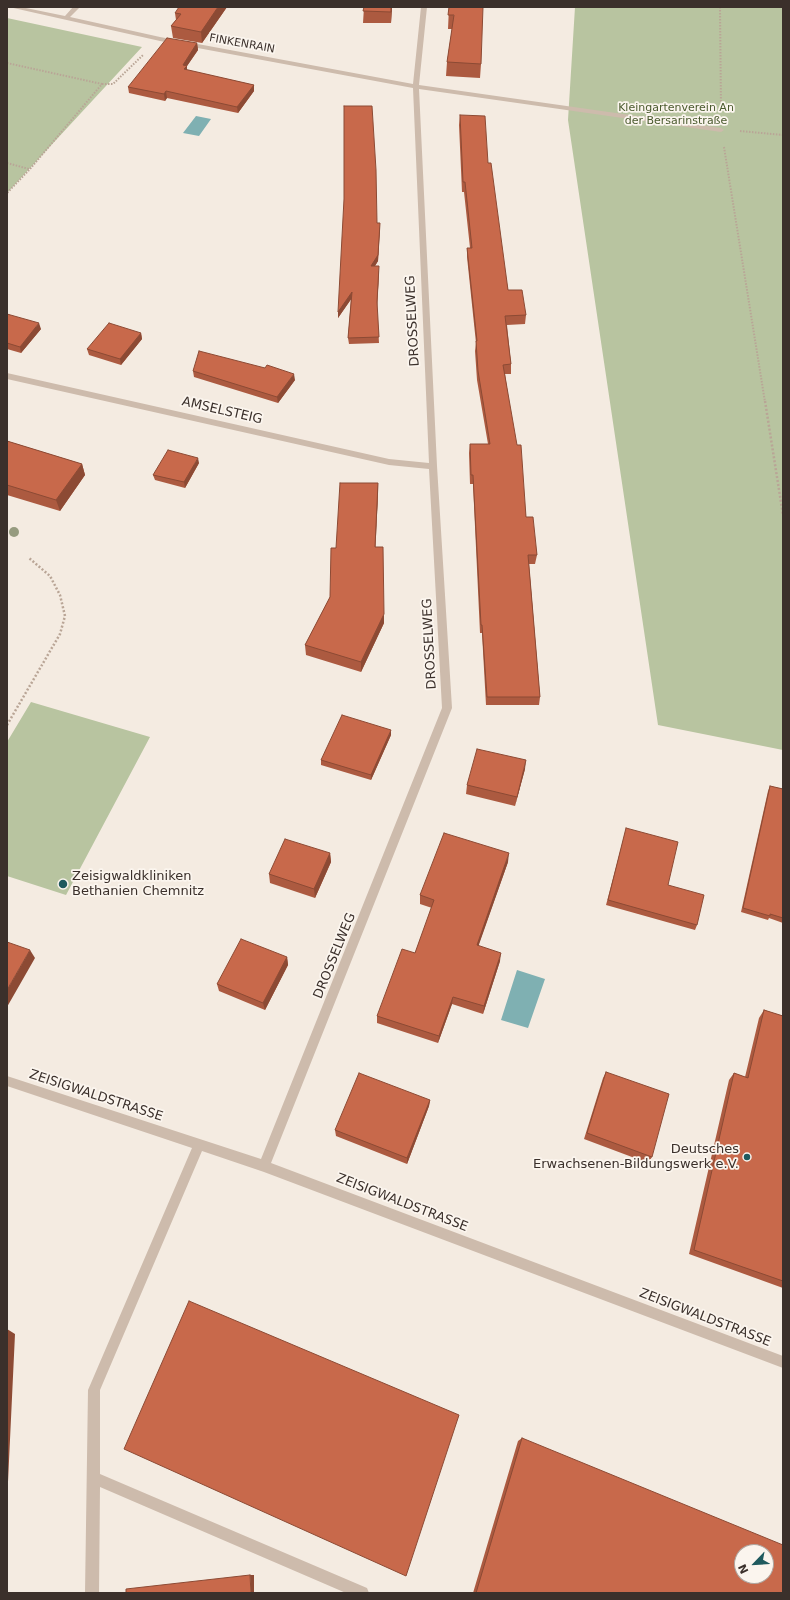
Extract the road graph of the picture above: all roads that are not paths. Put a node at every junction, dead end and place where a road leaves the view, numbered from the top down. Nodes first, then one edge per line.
1 (12, 7) edge
2 (77, 7) edge
3 (424, 7) edge
4 (66, 18) junction
5 (416, 87) junction
6 (721, 130) road end
7 (7, 376) edge
8 (433, 466) junction
9 (7, 1081) edge
10 (199, 1145) junction
11 (264, 1166) junction
12 (783, 1362) edge
13 (93, 1478) junction
14 (92, 1593) edge
15 (362, 1593) edge

1 - 4 street, FINKENRAIN
2 - 4 street
3 - 5 street, DROSSELWEG
4 - 5 street, FINKENRAIN
5 - 6 street
5 - 8 street, DROSSELWEG
7 - 8 street, AMSELSTEIG
8 - 11 street, DROSSELWEG
9 - 10 street, ZEISIGWALDSTRASSE
10 - 11 street, ZEISIGWALDSTRASSE
10 - 13 street
11 - 12 street, ZEISIGWALDSTRASSE
13 - 14 street
13 - 15 street

